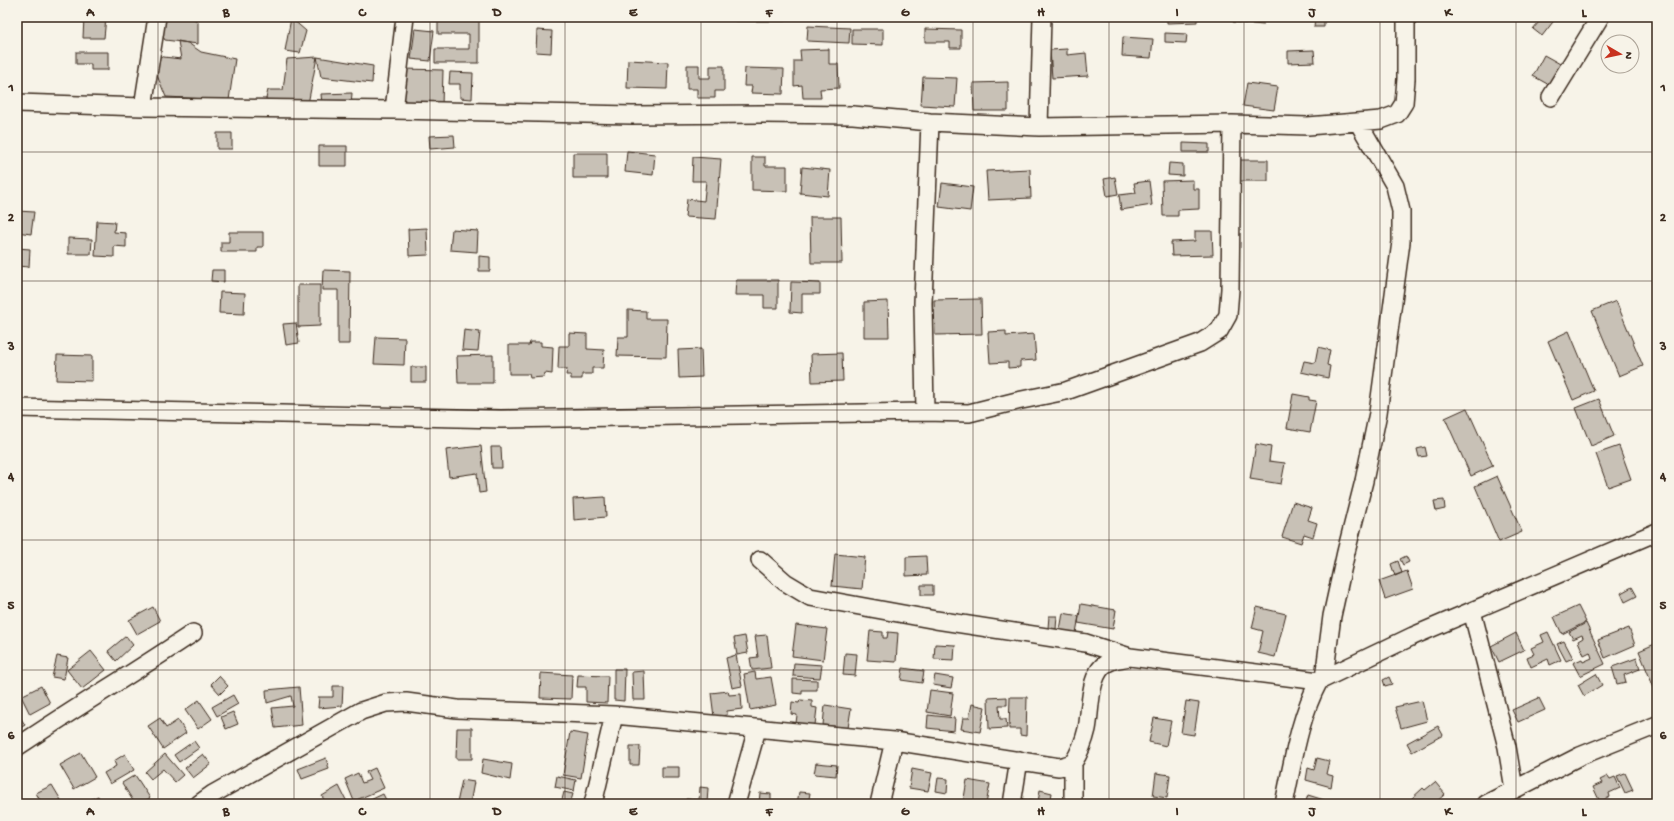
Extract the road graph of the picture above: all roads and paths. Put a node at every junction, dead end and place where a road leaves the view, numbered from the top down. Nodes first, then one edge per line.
1 (156, 17) edge
2 (406, 17) edge
3 (1042, 17) edge
4 (1406, 17) edge
5 (1600, 17) edge
6 (1551, 97) dead end
7 (17, 103) edge
8 (143, 107) junction
9 (394, 110) junction
10 (930, 122) junction
11 (1358, 122) junction
12 (1232, 124) junction
13 (1039, 127) junction
14 (17, 408) edge
15 (925, 412) junction
16 (1657, 532) edge
17 (760, 560) dead end
18 (1472, 611) junction
19 (193, 633) dead end
20 (1130, 657) junction
21 (1322, 679) junction
22 (614, 715) junction
23 (1657, 726) edge
24 (757, 729) junction
25 (894, 741) junction
26 (17, 747) edge
27 (1019, 760) junction
28 (1073, 763) junction
29 (1514, 789) junction
30 (199, 804) edge
31 (593, 804) edge
32 (736, 804) edge
33 (879, 804) edge
34 (1012, 804) edge
35 (1074, 804) edge
36 (1284, 804) edge
37 (1486, 804) edge

1 - 8 street
2 - 9 street
3 - 13 street
4 - 11 street
5 - 6 street
7 - 8 street
8 - 9 street
9 - 10 street
10 - 13 street
10 - 15 street
11 - 12 street
11 - 21 street
12 - 13 street
12 - 15 street
14 - 15 street
16 - 18 street
17 - 20 street
18 - 21 street
18 - 29 street
19 - 26 street
20 - 21 street
20 - 28 street
21 - 36 street
22 - 24 street
22 - 30 street
22 - 31 street
23 - 29 street
24 - 25 street
24 - 32 street
25 - 27 street
25 - 33 street
27 - 28 street
27 - 34 street
28 - 35 street
29 - 37 street

